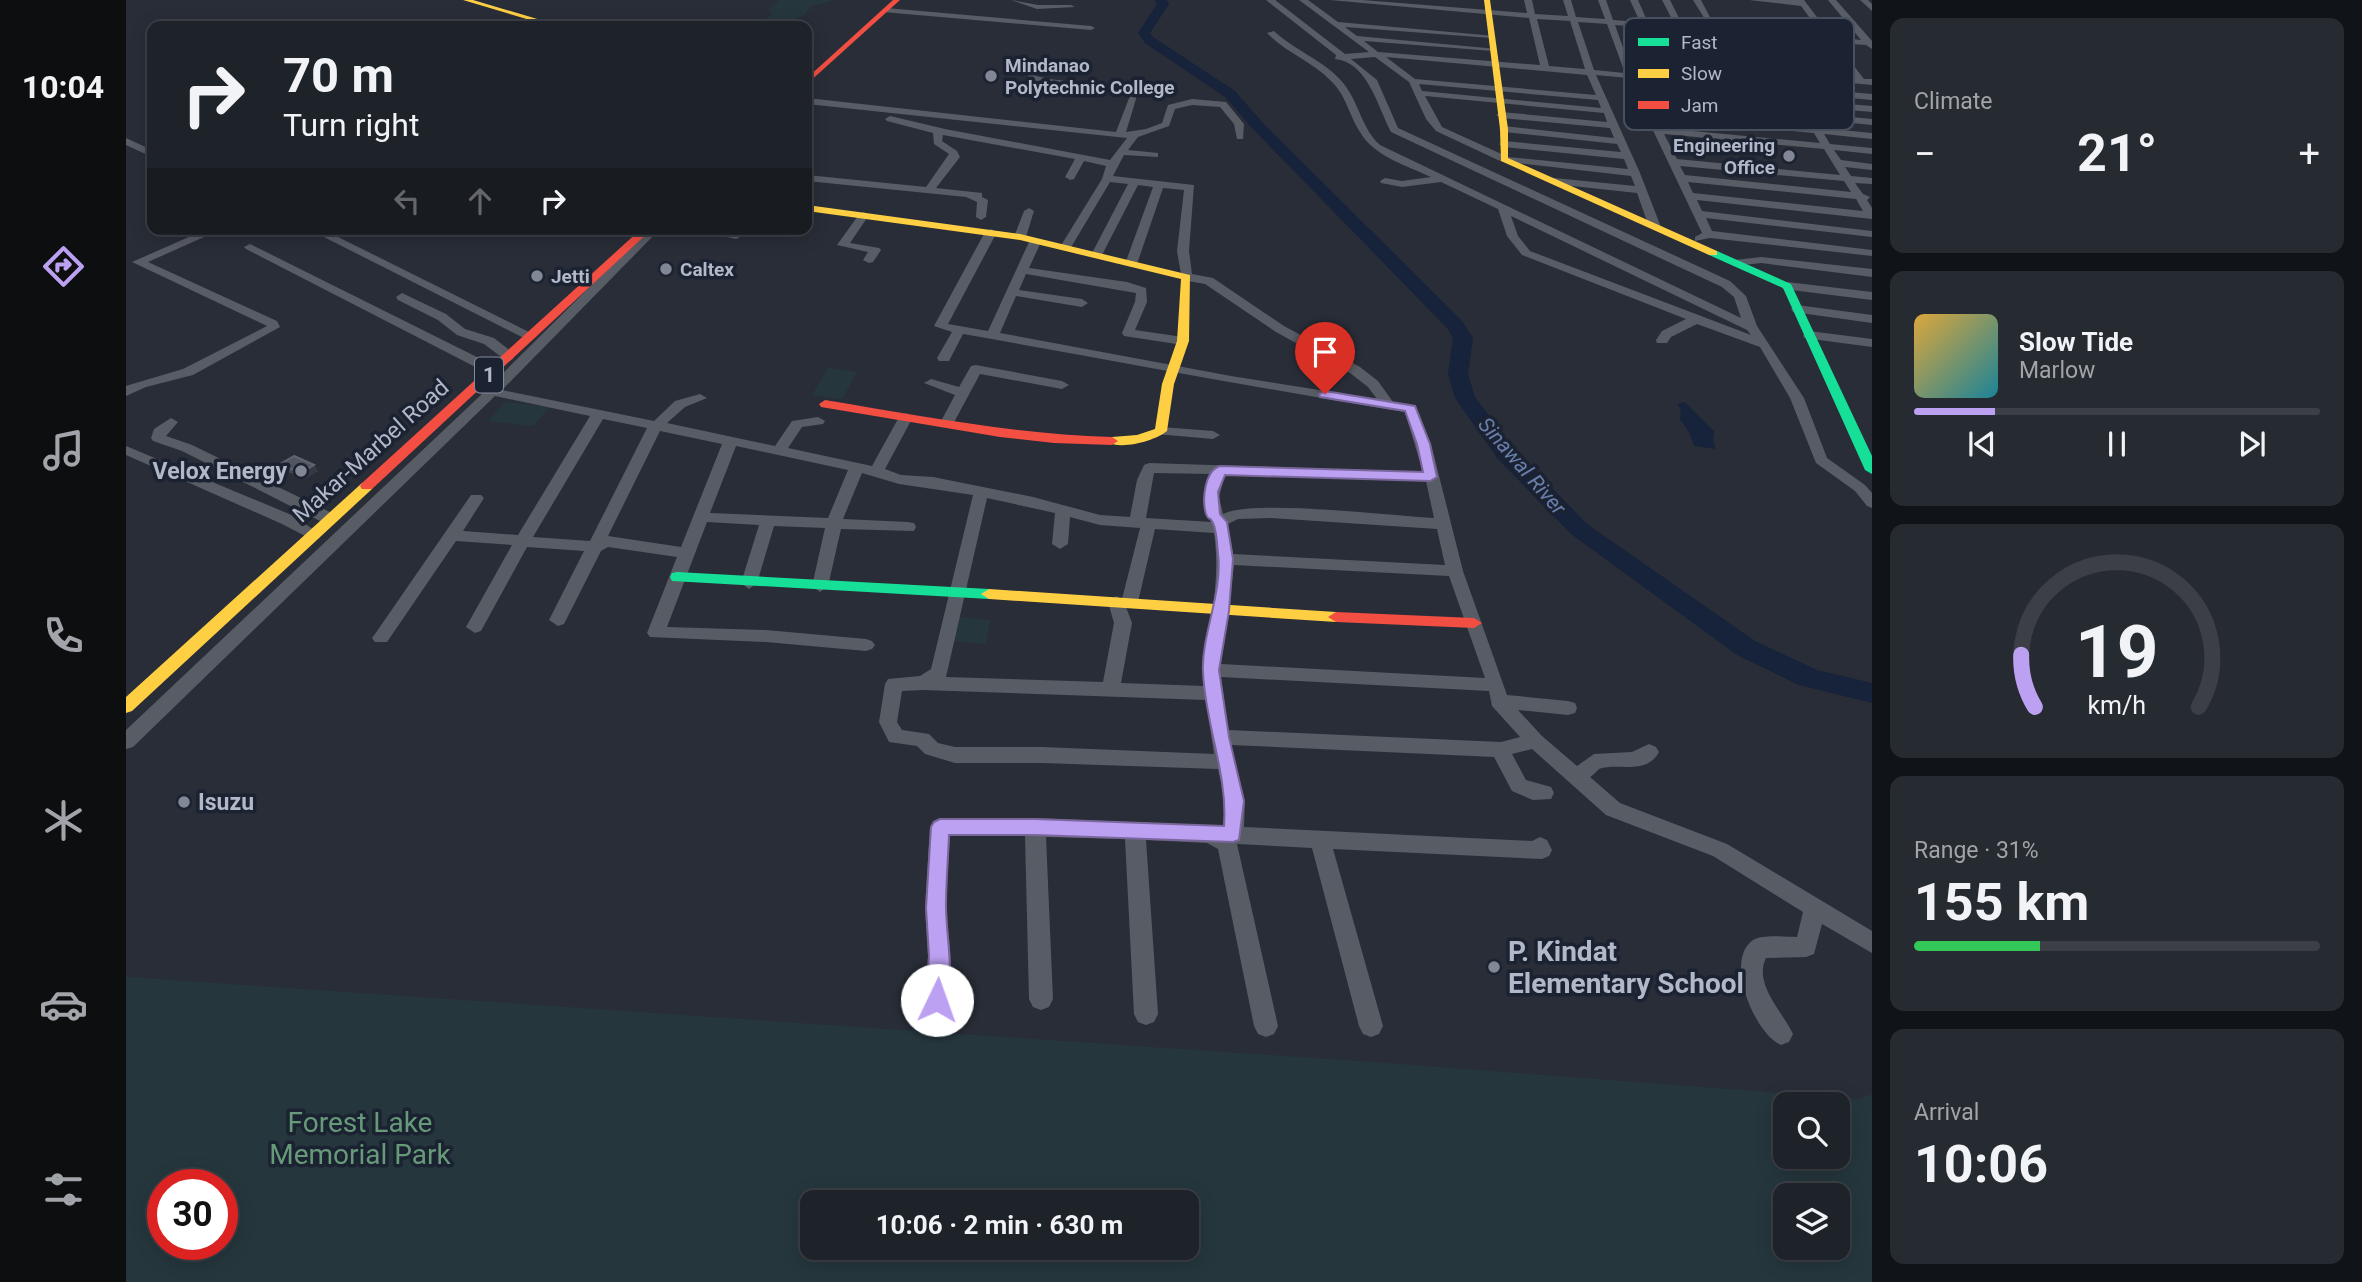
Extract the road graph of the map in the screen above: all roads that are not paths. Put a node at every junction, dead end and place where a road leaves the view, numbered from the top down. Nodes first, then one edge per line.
1 (466, 0) edge
2 (1017, 0) edge
3 (1270, 0) edge
4 (1303, 0) edge
5 (1334, 0) edge
6 (1528, 0) edge
7 (1567, 0) edge
8 (1602, 0) edge
9 (1634, 0) edge
10 (1665, 0) edge
11 (1697, 0) edge
12 (1753, 0) edge
13 (1832, 0) edge
14 (1864, 0) edge
15 (1368, 1) edge
16 (1802, 2) edge
17 (1407, 3) edge
18 (891, 5) edge
19 (1445, 5) edge
20 (1072, 6) edge
21 (1872, 9) edge
22 (1318, 10) junction
23 (1332, 12) dead end
24 (1531, 16) junction
25 (1683, 17) joint
26 (1641, 18) edge
27 (1696, 18) edge
28 (1708, 18) edge
29 (1815, 18) edge
30 (1848, 18) edge
31 (1573, 19) junction
32 (540, 21) edge
33 (1610, 22) junction
34 (1624, 23) edge
35 (1336, 24) junction
36 (1854, 25) edge
37 (1091, 28) dead end
38 (1271, 33) dead end
39 (1357, 38) junction
40 (1871, 44) edge
41 (839, 52) junction
42 (1380, 54) junction
43 (1339, 57) junction
44 (812, 60) edge
45 (1624, 61) edge
46 (1395, 66) junction
47 (1854, 66) edge
48 (1408, 67) dead end
49 (1038, 68) dead end
50 (1421, 68) dead end
51 (1545, 68) junction
52 (1434, 69) dead end
53 (1590, 72) junction
54 (1624, 75) edge
55 (812, 77) edge
56 (1413, 80) junction
57 (1867, 82) edge
58 (1497, 83) edge
59 (1583, 83) dead end
60 (1595, 84) junction
61 (1419, 93) junction
62 (1854, 95) edge
63 (1602, 97) junction
64 (1872, 97) edge
65 (812, 102) edge
66 (868, 108) junction
67 (1854, 108) edge
68 (1872, 109) edge
69 (1607, 111) junction
70 (1854, 121) edge
71 (1872, 122) edge
72 (1613, 125) junction
73 (1657, 130) joint
74 (1806, 130) edge
75 (1817, 131) junction
76 (938, 132) junction
77 (1120, 135) junction
78 (1134, 135) junction
79 (1872, 136) edge
80 (1240, 137) dead end
81 (126, 141) edge
82 (1620, 141) junction
83 (1827, 146) junction
84 (1872, 151) edge
85 (147, 152) edge
86 (147, 152) edge
87 (1123, 152) junction
88 (1154, 155) dead end
89 (1081, 156) junction
90 (1628, 156) junction
91 (126, 158) edge
92 (1672, 162) junction
93 (1838, 163) junction
94 (1112, 164) junction
95 (1872, 167) edge
96 (1484, 172) junction
97 (1635, 173) junction
98 (1070, 177) dead end
99 (812, 178) edge
100 (1681, 178) junction
101 (1107, 179) junction
102 (1849, 179) junction
103 (1445, 180) junction
104 (1135, 181) junction
105 (1385, 181) dead end
106 (1554, 181) junction
107 (1872, 181) edge
108 (1159, 184) junction
109 (929, 190) junction
110 (1641, 190) junction
111 (1689, 196) junction
112 (1860, 197) junction
113 (1872, 198) edge
114 (1503, 208) junction
115 (812, 209) edge
116 (1029, 211) dead end
117 (864, 215) junction
118 (1698, 215) junction
119 (1872, 215) edge
120 (981, 216) dead end
121 (1655, 228) junction
122 (991, 232) junction
123 (1708, 234) junction
124 (1872, 234) edge
125 (203, 235) edge
126 (325, 235) edge
127 (640, 235) edge
128 (649, 235) edge
129 (730, 235) edge
130 (736, 236) dead end
131 (1028, 240) junction
132 (1693, 243) junction
133 (250, 247) dead end
134 (1066, 247) junction
135 (1872, 253) edge
136 (1097, 255) junction
137 (869, 260) dead end
138 (1735, 263) junction
139 (1131, 264) junction
140 (1022, 270) junction
141 (1148, 270) junction
142 (1872, 274) edge
143 (1186, 277) junction
144 (1787, 286) junction
145 (1143, 291) junction
146 (1011, 292) junction
147 (1872, 296) edge
148 (402, 297) dead end
149 (1082, 303) dead end
150 (1797, 309) junction
151 (1696, 319) junction
152 (1872, 319) edge
153 (1751, 327) junction
154 (960, 328) junction
155 (1128, 333) junction
156 (993, 334) junction
157 (1809, 335) junction
158 (531, 336) junction
159 (1662, 340) dead end
160 (1183, 341) junction
161 (1765, 345) junction
162 (1117, 346) dead end
163 (1870, 346) edge
164 (1315, 351) junction
165 (944, 358) dead end
166 (506, 359) junction
167 (1302, 360) dead end
168 (1172, 367) junction
169 (494, 371) junction
170 (931, 383) dead end
171 (1062, 385) dead end
172 (475, 388) junction
173 (126, 392) edge
174 (492, 392) junction
175 (963, 393) junction
176 (700, 398) dead end
177 (1387, 403) junction
178 (825, 404) dead end
179 (599, 413) junction
180 (906, 417) junction
181 (818, 421) dead end
182 (171, 422) dead end
183 (947, 423) junction
184 (655, 426) junction
185 (1161, 431) junction
186 (1213, 435) dead end
187 (730, 442) junction
188 (126, 450) edge
189 (779, 452) junction
190 (1870, 460) edge
191 (857, 467) junction
192 (876, 471) junction
193 (1220, 471) junction
194 (1430, 477) junction
195 (1866, 488) edge
196 (981, 492) junction
197 (476, 498) dead end
198 (1872, 503) edge
199 (1063, 510) junction
200 (699, 517) junction
201 (330, 519) junction
202 (768, 520) junction
203 (834, 523) junction
204 (1142, 524) junction
205 (1445, 524) junction
206 (1220, 525) junction
207 (908, 527) dead end
208 (313, 535) junction
209 (452, 535) junction
210 (522, 541) junction
211 (1059, 544) dead end
212 (596, 547) junction
213 (686, 553) junction
214 (1226, 559) junction
215 (1455, 571) junction
216 (677, 577) junction
217 (749, 583) junction
218 (820, 586) junction
219 (958, 594) junction
220 (1123, 602) junction
221 (1221, 611) junction
222 (558, 620) dead end
223 (1474, 623) junction
224 (474, 627) dead end
225 (381, 638) dead end
226 (866, 645) dead end
227 (1211, 670) junction
228 (923, 683) junction
229 (1111, 688) junction
230 (1214, 693) junction
231 (1498, 693) junction
232 (128, 702) edge
233 (1568, 708) dead end
234 (1220, 737) junction
235 (1535, 741) junction
236 (126, 742) edge
237 (1501, 750) junction
238 (1649, 752) dead end
239 (1225, 762) junction
240 (1576, 778) junction
241 (1545, 793) dead end
242 (1035, 827) junction
243 (1135, 831) junction
244 (1222, 834) junction
245 (1321, 841) junction
246 (1540, 846) dead end
247 (1815, 909) junction
248 (1872, 943) edge
249 (1041, 999) dead end
250 (937, 1000) dead end
251 (1146, 1014) dead end
252 (1266, 1026) dead end
253 (1371, 1026) dead end
254 (1781, 1034) dead end

1 - 32 street
2 - 20 street
3 - 43 street
4 - 22 street
5 - 15 street
6 - 24 street
7 - 31 street
8 - 33 street
9 - 26 street
10 - 25 street
11 - 28 street
12 - 16 street
13 - 30 street
14 - 21 street
15 - 17 street
16 - 29 street
17 - 19 street
18 - 37 street
18 - 41 street
19 - 58 street
22 - 23 street
22 - 35 street
24 - 31 street
24 - 51 street
24 - 58 street
25 - 27 street
31 - 33 street
31 - 53 street
33 - 34 street
33 - 45 street
35 - 39 street
35 - 58 street
36 - 40 street
38 - 103 street
39 - 42 street
39 - 58 street
41 - 44 street
41 - 55 street
42 - 43 street
42 - 46 street
42 - 58 street
43 - 96 street
46 - 48 street
46 - 56 street
47 - 57 street
49 - 77 street
50 - 52 street
51 - 53 street
51 - 58 street
53 - 54 street
53 - 60 street
56 - 58 street
56 - 61 street
58 - 61 street
58 - 61 street
58 - 63 street
58 - 69 street
58 - 72 street
58 - 82 street
58 - 90 street
58 - 96 street
58 - 97 street
58 - 106 street
59 - 60 street
60 - 63 street
62 - 64 street
63 - 69 street
65 - 66 street
66 - 76 street
66 - 77 street
67 - 68 street
69 - 72 street
70 - 71 street
72 - 82 street
73 - 83 street
73 - 92 street
74 - 75 street
75 - 79 street
75 - 83 street
76 - 89 street
76 - 109 street
77 - 78 street
78 - 80 street
78 - 87 street
81 - 85 street
82 - 90 street
83 - 84 street
83 - 93 street
86 - 91 street
87 - 88 street
87 - 94 street
89 - 94 street
89 - 98 street
90 - 97 street
92 - 100 street
92 - 102 street
93 - 95 street
93 - 102 street
94 - 101 street
96 - 103 street
96 - 153 street
97 - 110 street
99 - 109 street
100 - 111 street
100 - 112 street
101 - 104 street
101 - 134 street
102 - 107 street
102 - 112 street
103 - 105 street
103 - 114 street
104 - 108 street
104 - 136 street
106 - 110 street
106 - 121 street
108 - 139 street
108 - 143 street
109 - 120 street
110 - 121 street
111 - 118 street
111 - 119 street
112 - 113 street
112 - 119 street
114 - 151 street
114 - 153 street
115 - 117 street
116 - 131 street
117 - 122 street
117 - 137 street
118 - 123 street
118 - 124 street
121 - 132 street
122 - 131 street
122 - 154 street
123 - 132 street
123 - 135 street
125 - 173 street
126 - 158 street
127 - 158 street, Makar-Marbel Road / 1
128 - 174 street
129 - 130 street
131 - 134 street
131 - 140 street
132 - 138 street
133 - 169 street
134 - 136 street
136 - 139 street
138 - 142 street
138 - 144 street
139 - 141 street
140 - 145 street
140 - 146 street
141 - 143 street
141 - 145 street
143 - 160 street
143 - 164 street
144 - 147 street
144 - 150 street
145 - 155 street
146 - 149 street
146 - 156 street
148 - 166 street
150 - 152 street
150 - 157 street
151 - 159 street
151 - 161 street
153 - 161 street
154 - 156 street
154 - 165 street
155 - 160 street
155 - 162 street
156 - 168 street
157 - 163 street
157 - 190 street
158 - 166 street, Makar-Marbel Road / 1
160 - 168 street
161 - 195 street
164 - 167 street
164 - 177 street
166 - 169 street, Makar-Marbel Road / 1
168 - 177 street
168 - 185 street
169 - 172 street, Makar-Marbel Road / 1
170 - 175 street
171 - 175 street
172 - 174 street
172 - 201 street, Makar-Marbel Road / 1
174 - 179 street
174 - 236 street
175 - 183 street
176 - 184 street
177 - 194 street
178 - 180 street
179 - 184 street
179 - 210 street
180 - 183 street
180 - 192 street
181 - 189 street
182 - 201 street
183 - 185 street
184 - 187 street
184 - 212 street
185 - 186 street
187 - 189 street
187 - 200 street
188 - 208 street
189 - 191 street
191 - 192 street
191 - 203 street
192 - 196 street
193 - 194 street
193 - 204 street
193 - 206 street
194 - 205 street
195 - 198 street
196 - 199 street
196 - 219 street
197 - 209 street
199 - 204 street
199 - 211 street
200 - 202 street
200 - 213 street
201 - 208 street, Makar-Marbel Road / 1
202 - 203 street
202 - 217 street
203 - 207 street
203 - 218 street
204 - 206 street
204 - 220 street
205 - 206 street
205 - 215 street
206 - 214 street
208 - 232 street, Makar-Marbel Road / 1
209 - 210 street
209 - 225 street
210 - 212 street
210 - 224 street
212 - 213 street
212 - 222 street
213 - 216 street
214 - 215 street
214 - 221 street
215 - 223 street
216 - 217 street
216 - 226 street
217 - 218 street
218 - 219 street
219 - 220 street
219 - 228 street
220 - 221 street
220 - 229 street
221 - 223 street
221 - 227 street
223 - 231 street
227 - 230 street
227 - 231 street
228 - 229 street
228 - 239 street
229 - 230 street
230 - 234 street
231 - 233 street
231 - 235 street
234 - 237 street
234 - 239 street
235 - 237 street
235 - 240 street
237 - 241 street
238 - 240 street
239 - 244 street
240 - 247 street
242 - 243 street
242 - 249 street
242 - 250 street
243 - 244 street
243 - 251 street
244 - 245 street
244 - 252 street
245 - 246 street
245 - 253 street
247 - 248 street
247 - 254 street

